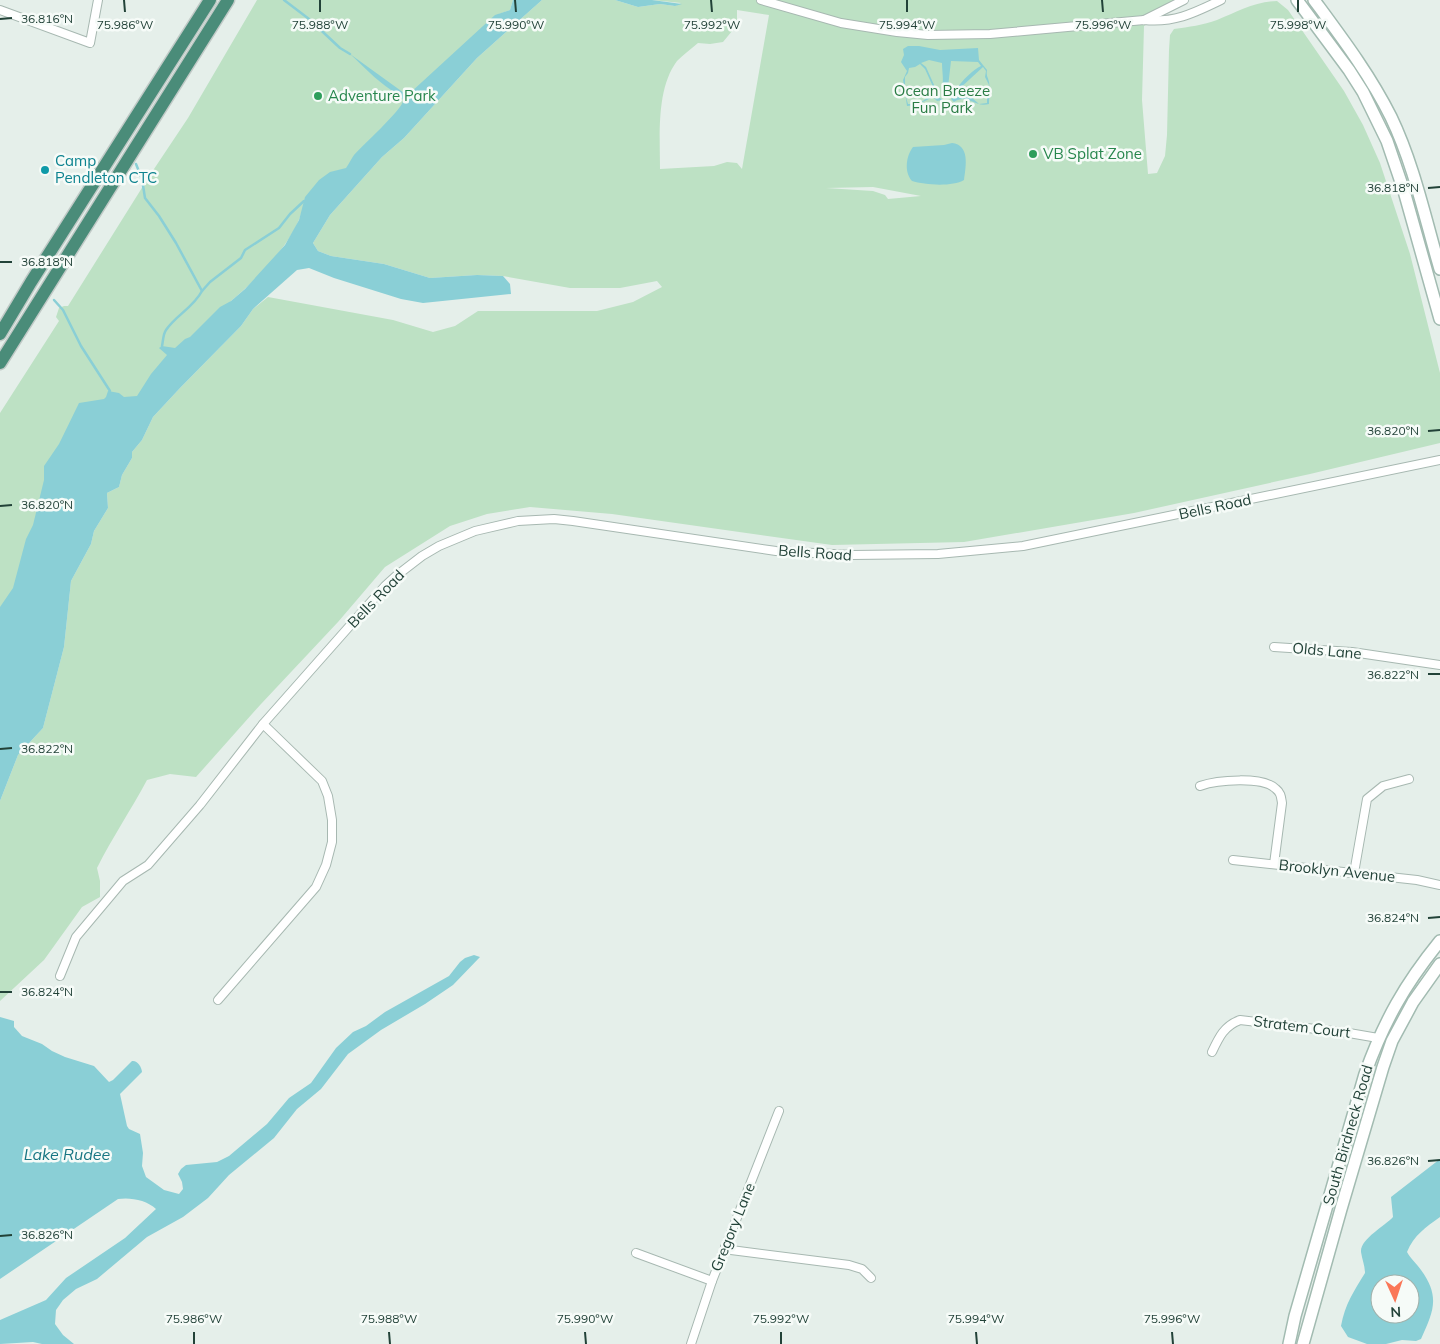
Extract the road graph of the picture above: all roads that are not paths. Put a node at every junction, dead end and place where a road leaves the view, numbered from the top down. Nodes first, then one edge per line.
1 (98, 0) edge
2 (210, 0) edge
3 (228, 0) edge
4 (761, 0) edge
5 (1184, 0) edge
6 (1221, 0) edge
7 (1297, 0) edge
8 (1314, 0) edge
9 (0, 10) edge
10 (1144, 20) junction
11 (1440, 269) edge
12 (1440, 319) edge
13 (0, 334) edge
14 (0, 363) edge
15 (1440, 460) edge
16 (1274, 647) dead end
17 (1440, 664) edge
18 (263, 724) junction
19 (1409, 779) dead end
20 (1200, 786) dead end
21 (1233, 860) dead end
22 (1274, 864) junction
23 (1354, 873) junction
24 (1440, 885) edge
25 (1440, 941) edge
26 (1440, 964) edge
27 (60, 976) dead end
28 (218, 1000) dead end
29 (1378, 1038) junction
30 (1212, 1052) dead end
31 (779, 1112) dead end
32 (725, 1247) junction
33 (636, 1253) dead end
34 (870, 1278) dead end
35 (712, 1281) junction
36 (691, 1344) edge
37 (1289, 1344) edge
38 (1303, 1344) edge

1 - 9 street
2 - 13 highway
3 - 14 highway
4 - 10 street
5 - 10 street
6 - 10 street
7 - 12 main road
8 - 11 main road
15 - 18 street, Bells Road
16 - 17 street, Olds Lane
18 - 27 street, Bells Road
18 - 28 street
19 - 23 street
20 - 22 street
21 - 22 street, Brooklyn Avenue
22 - 23 street, Brooklyn Avenue
23 - 24 street, Brooklyn Avenue
25 - 29 main road, South Birdneck Road
26 - 38 main road, South Birdneck Road
29 - 30 street, Stratem Court
29 - 37 main road, South Birdneck Road
31 - 32 street, Gregory Lane
32 - 34 street
32 - 35 street, Gregory Lane
33 - 35 street
35 - 36 street, Gregory Lane

